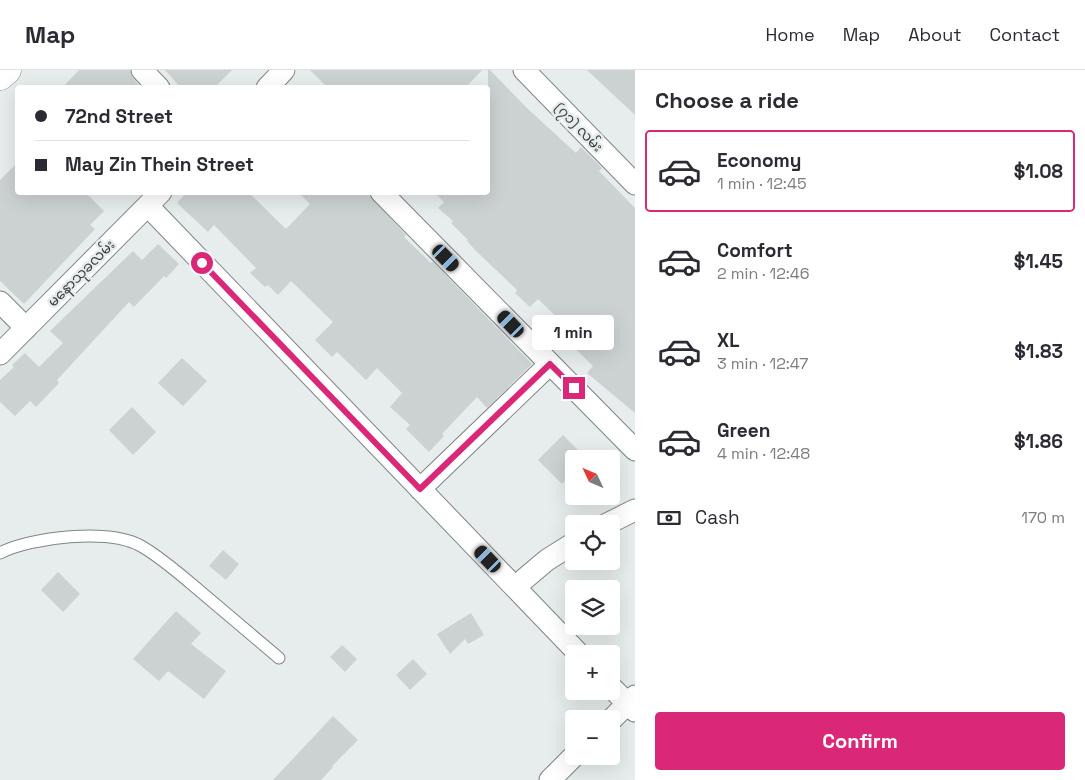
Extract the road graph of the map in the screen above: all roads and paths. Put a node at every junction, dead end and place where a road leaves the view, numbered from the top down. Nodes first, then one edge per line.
1 (7, 70) edge
2 (142, 70) edge
3 (524, 70) edge
4 (0, 76) edge
5 (155, 85) edge
6 (635, 184) edge
7 (384, 195) edge
8 (154, 199) edge
9 (0, 302) edge
10 (26, 328) junction
11 (0, 354) edge
12 (550, 364) junction
13 (635, 450) edge
14 (420, 489) junction
15 (635, 510) edge
16 (620, 518) edge
17 (565, 549) edge
18 (0, 553) edge
19 (515, 587) junction
20 (570, 645) edge
21 (279, 658) dead end
22 (620, 694) edge
23 (632, 704) edge
24 (620, 713) edge
25 (565, 765) edge
26 (550, 780) edge

1 - 4 main road
2 - 5 street
3 - 6 street, (၇၁) လမ်း
7 - 12 street
8 - 10 street, မနောသုခလမ်း
8 - 14 street
9 - 10 street
10 - 11 street, မနောသုခလမ်း
12 - 13 street
12 - 14 street
14 - 19 street
15 - 16 street
17 - 19 street
18 - 21 lane
19 - 20 street
22 - 23 street
23 - 24 street
25 - 26 street

